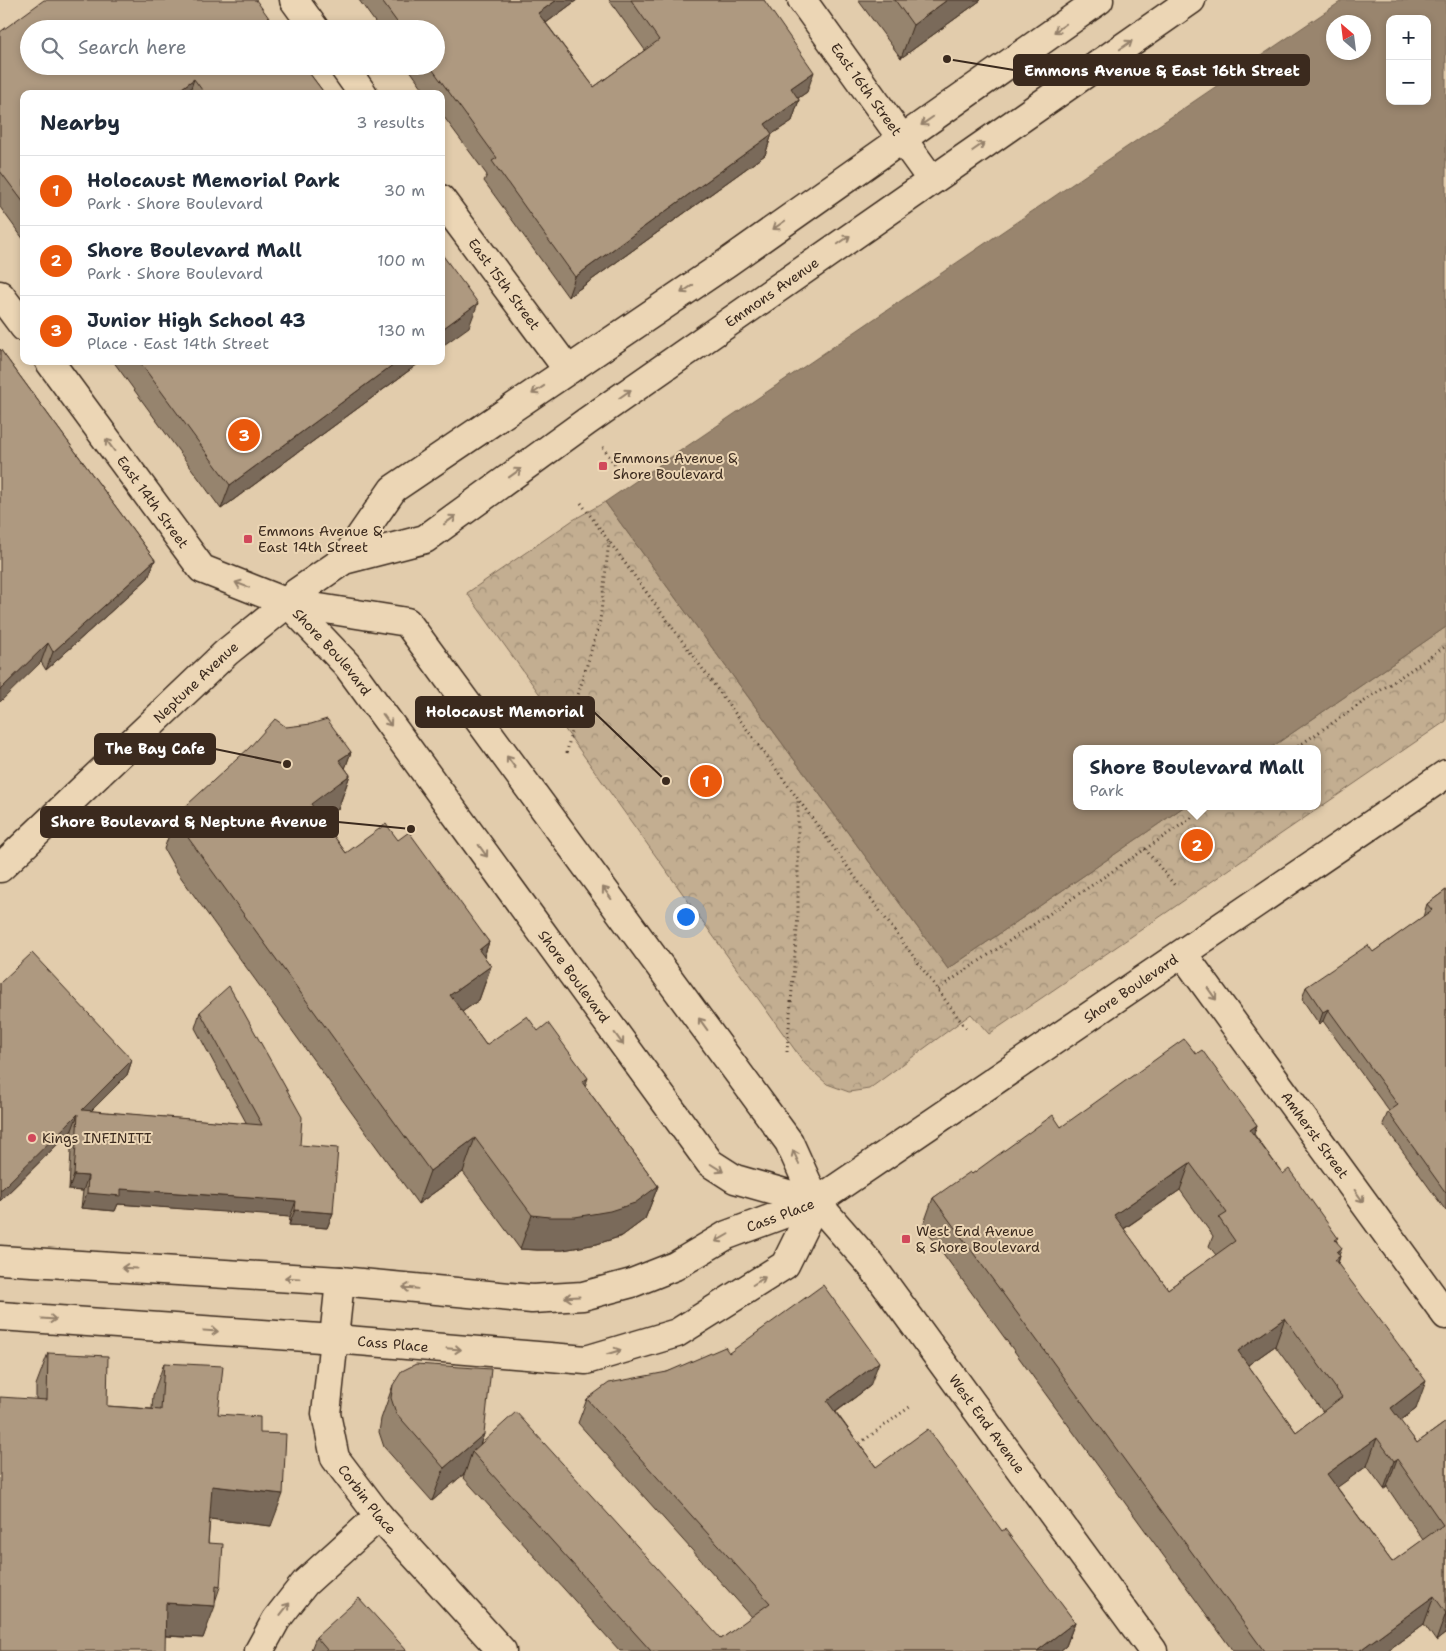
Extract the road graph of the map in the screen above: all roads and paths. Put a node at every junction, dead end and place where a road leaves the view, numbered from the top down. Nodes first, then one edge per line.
1 (294, 0) edge
2 (802, 0) edge
3 (1100, 0) edge
4 (1191, 0) edge
5 (308, 20) edge
6 (349, 75) edge
7 (360, 90) edge
8 (903, 138) junction
9 (931, 179) junction
10 (445, 204) edge
11 (0, 295) edge
12 (20, 322) edge
13 (52, 365) edge
14 (568, 370) junction
15 (582, 503) dead end
16 (609, 540) junction
17 (344, 560) junction
18 (288, 603) junction
19 (1446, 646) edge
20 (1300, 745) edge
21 (567, 753) dead end
22 (1446, 774) edge
23 (798, 799) junction
24 (1203, 810) edge
25 (1145, 849) junction
26 (0, 868) edge
27 (1176, 886) dead end
28 (1183, 954) junction
29 (938, 989) junction
30 (968, 1031) dead end
31 (787, 1052) dead end
32 (816, 1202) junction
33 (0, 1260) edge
34 (340, 1281) junction
35 (1446, 1315) edge
36 (0, 1316) edge
37 (335, 1339) junction
38 (911, 1406) dead end
39 (856, 1447) edge
40 (379, 1516) junction
41 (259, 1651) edge
42 (502, 1651) edge
43 (1153, 1651) edge

1 - 5 main road
2 - 8 main road, East 16th Street
3 -> 8 main road, Emmons Avenue
9 -> 4 main road, Emmons Avenue
6 - 7 main road
8 - 9 main road, East 16th Street
8 -> 14 main road, Emmons Avenue
17 -> 9 main road, Emmons Avenue
10 - 14 main road, East 15th Street
11 - 12 main road
18 -> 13 main road, East 14th Street
14 -> 17 main road, Emmons Avenue
15 - 16 path
16 - 21 path
16 - 23 path
17 - 18 main road, Emmons Avenue
18 - 26 main road, Neptune Avenue
18 -> 32 main road, Shore Boulevard
32 -> 18 main road, Shore Boulevard
19 - 20 path
22 - 28 main road, Shore Boulevard
23 - 29 path
23 - 31 path
24 - 25 path
25 - 27 path
25 - 29 path
28 - 32 main road, Shore Boulevard
28 -> 35 main road, Amherst Street
29 - 30 path
32 -> 34 main road, Cass Place
37 -> 32 main road, Cass Place
32 - 43 main road, West End Avenue
34 -> 33 main road, Cass Place
34 - 37 main road, Corbin Place
36 -> 37 main road, Cass Place
37 - 40 main road, Corbin Place
38 - 39 path
41 -> 40 main road
40 - 42 main road, Corbin Place

